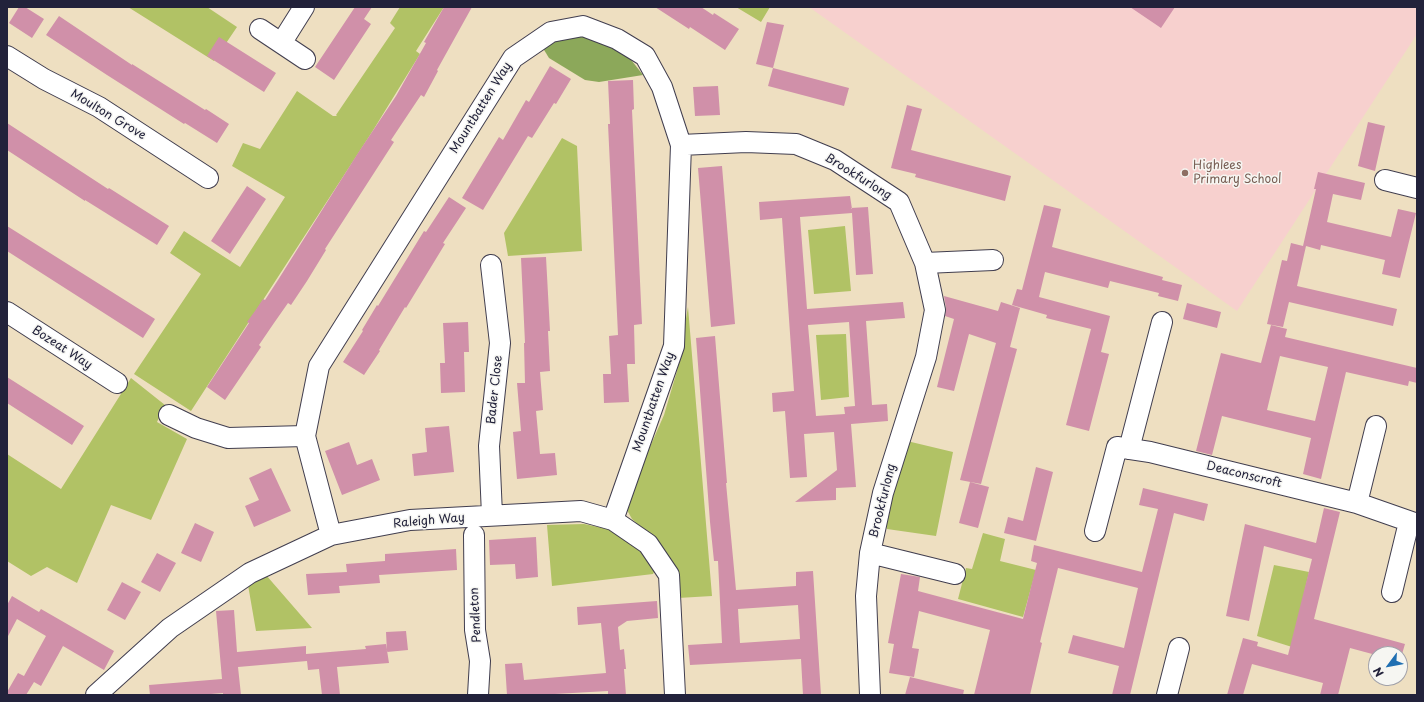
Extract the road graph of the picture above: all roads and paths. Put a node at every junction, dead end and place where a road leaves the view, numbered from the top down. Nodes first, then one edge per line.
1 (304, 7) edge
2 (260, 28) dead end
3 (282, 42) junction
4 (7, 56) edge
5 (304, 59) dead end
6 (680, 145) junction
7 (208, 178) dead end
8 (1386, 180) dead end
9 (1417, 188) edge
10 (993, 260) dead end
11 (925, 263) junction
12 (491, 265) dead end
13 (7, 312) edge
14 (1162, 322) dead end
15 (116, 383) dead end
16 (169, 415) dead end
17 (1376, 426) dead end
18 (305, 436) junction
19 (1129, 449) junction
20 (1357, 503) junction
21 (492, 515) junction
22 (613, 520) junction
23 (1413, 523) edge
24 (1095, 531) dead end
25 (474, 535) dead end
26 (331, 536) junction
27 (870, 553) junction
28 (955, 574) dead end
29 (1392, 592) dead end
30 (1179, 648) dead end
31 (96, 695) edge
32 (478, 695) edge
33 (675, 695) edge
34 (870, 695) edge
35 (1167, 695) edge

1 - 3 street
2 - 3 street
3 - 5 street
4 - 7 street, Moulton Grove
6 - 11 street, Brookfurlong
6 - 18 street, Mountbatten Way
6 - 22 street, Mountbatten Way
8 - 9 street
10 - 11 street
11 - 27 street, Brookfurlong
12 - 21 street, Bader Close
13 - 15 street, Bozeat Way
14 - 19 street
16 - 18 street
17 - 20 street
18 - 26 street, Mountbatten Way
19 - 20 street, Deaconscroft
19 - 24 street
20 - 23 street, Deaconscroft
21 - 22 street, Raleigh Way
21 - 26 street, Raleigh Way
22 - 33 street, Raleigh Way
23 - 29 street, Deaconscroft
25 - 32 street, Pendleton
26 - 31 street, Raleigh Way
27 - 28 street, Brookfurlong
27 - 34 street, Brookfurlong
30 - 35 street

